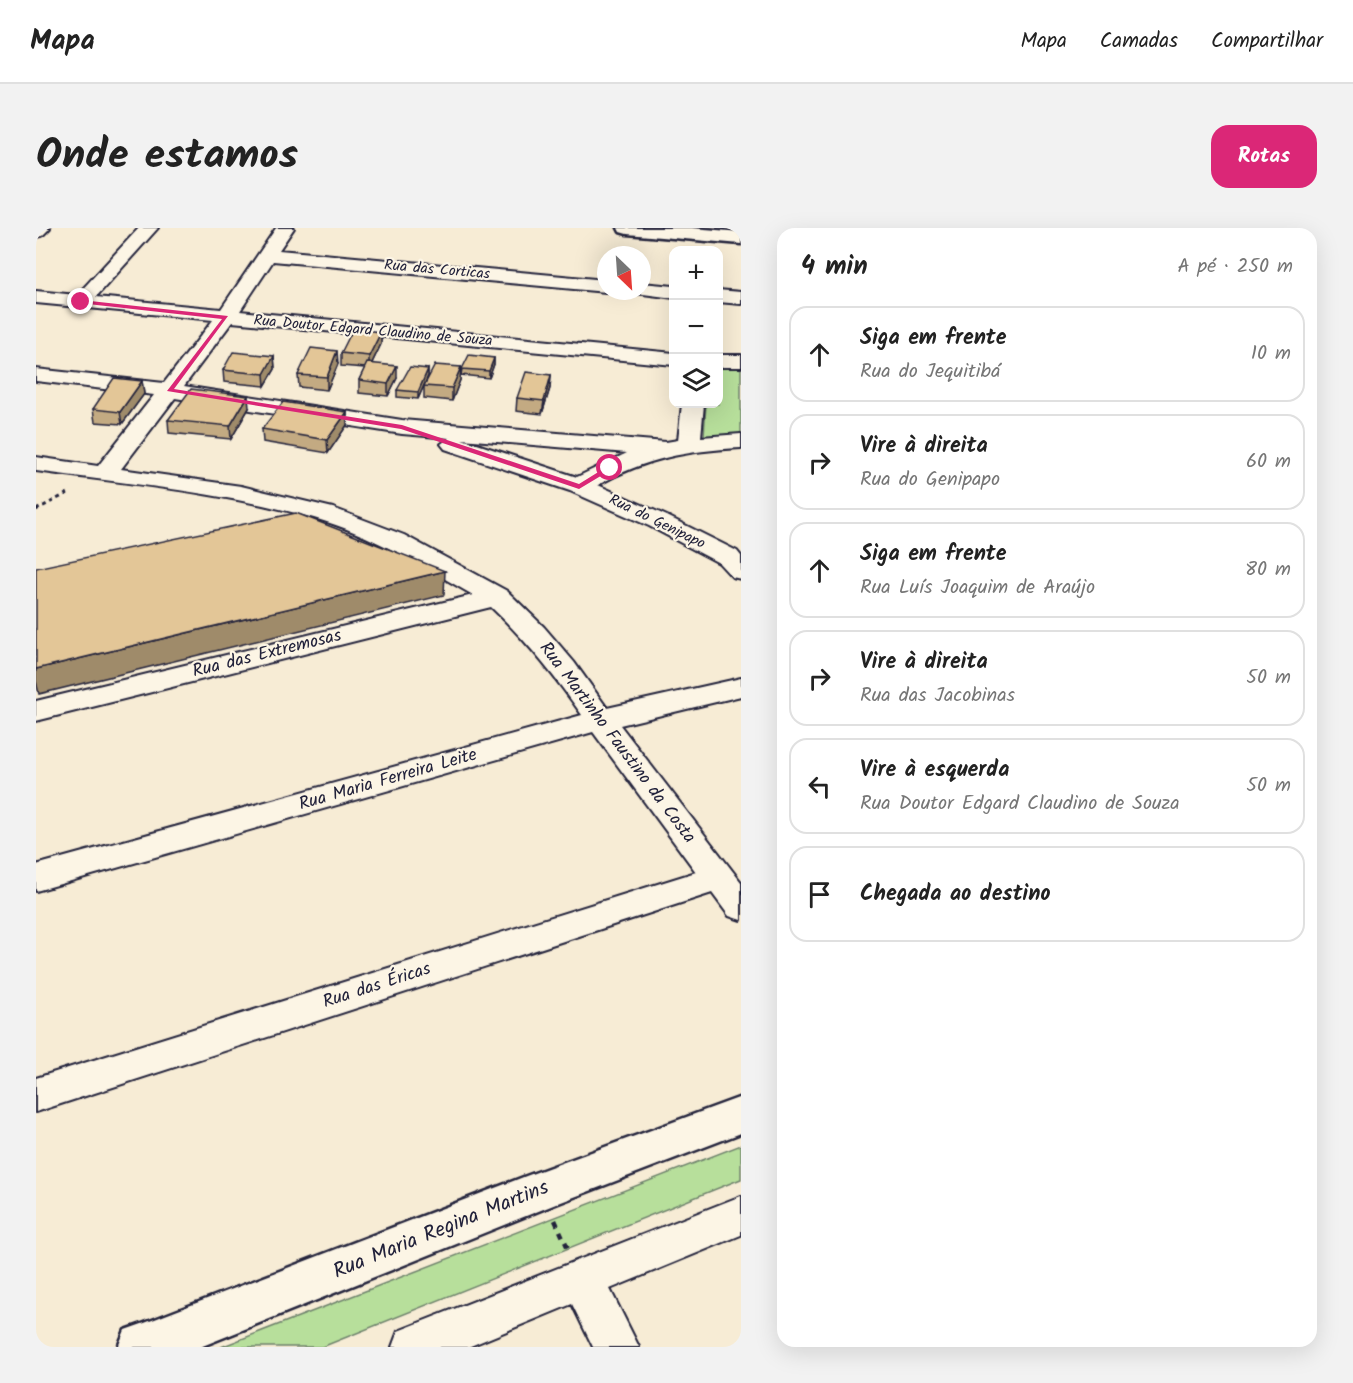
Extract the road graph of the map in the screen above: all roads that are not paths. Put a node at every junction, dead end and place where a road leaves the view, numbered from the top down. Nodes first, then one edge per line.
1 (41, 228) edge
2 (149, 228) edge
3 (285, 228) edge
4 (627, 228) edge
5 (36, 232) edge
6 (741, 238) edge
7 (268, 255) junction
8 (597, 285) edge
9 (651, 290) edge
10 (669, 292) edge
11 (723, 296) edge
12 (36, 297) edge
13 (741, 298) edge
14 (81, 302) junction
15 (226, 317) junction
16 (669, 359) edge
17 (723, 361) edge
18 (741, 362) edge
19 (36, 375) edge
20 (170, 390) junction
21 (693, 408) edge
22 (402, 427) junction
23 (741, 441) edge
24 (689, 444) junction
25 (662, 448) junction
26 (36, 464) edge
27 (105, 473) junction
28 (579, 486) junction
29 (736, 561) edge
30 (497, 597) junction
31 (741, 687) edge
32 (36, 711) edge
33 (600, 720) junction
34 (36, 878) edge
35 (718, 878) junction
36 (741, 907) edge
37 (36, 1095) edge
38 (741, 1115) edge
39 (741, 1215) edge
40 (582, 1279) junction
41 (142, 1347) edge
42 (414, 1347) edge
43 (617, 1347) edge

1 - 5 street
2 - 14 street
3 - 7 street
4 - 6 street
7 - 8 street, Rua das Corticas
7 - 15 street
9 - 10 street
11 - 13 street
12 - 14 street, Rua Doutor Edgard Claudino de Souza
14 - 15 street, Rua Doutor Edgard Claudino de Souza
15 - 16 street, Rua Doutor Edgard Claudino de Souza
15 - 20 street
17 - 18 street
19 - 20 street
20 - 22 street
20 - 27 street
21 - 24 street
22 - 25 street
22 - 28 street, Rua do Genipapo
23 - 24 street
24 - 25 street
25 - 28 street
26 - 27 street, Rua Martinho Faustino da Costa
27 - 30 street, Rua Martinho Faustino da Costa
28 - 29 street, Rua do Genipapo
30 - 32 street, Rua das Extremosas
30 - 33 street, Rua Martinho Faustino da Costa
31 - 33 street, Rua Maria Ferreira Leite
33 - 34 street, Rua Maria Ferreira Leite
33 - 35 street, Rua Martinho Faustino da Costa
35 - 36 street, Rua Martinho Faustino da Costa
35 - 37 street, Rua das Éricas
38 - 41 street, Rua Maria Regina Martins
39 - 40 street
40 - 42 street
40 - 43 street

